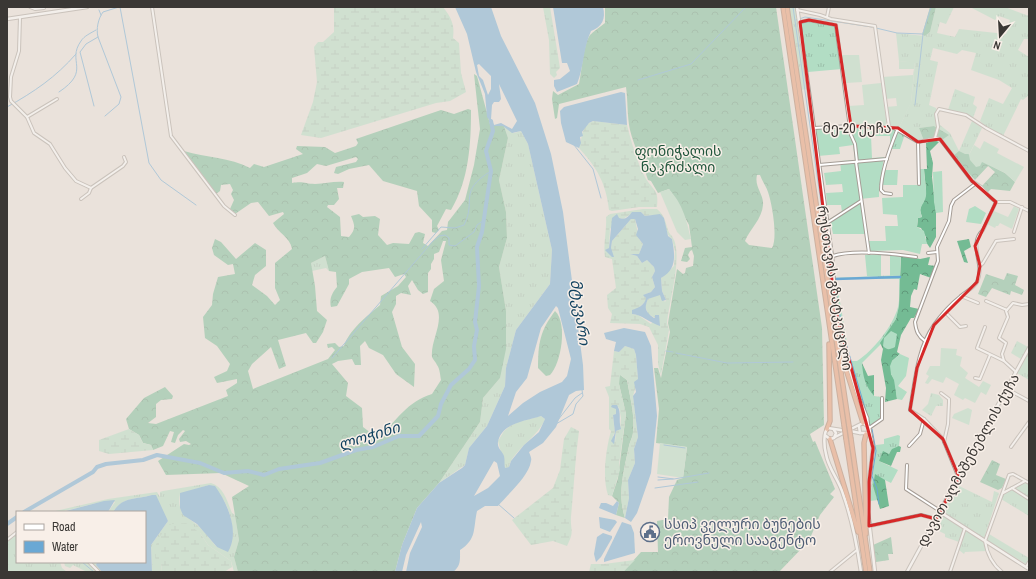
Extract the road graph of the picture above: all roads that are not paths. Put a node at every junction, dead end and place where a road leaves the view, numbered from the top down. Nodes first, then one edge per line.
1 (30, 7) edge
2 (44, 7) edge
3 (87, 7) edge
4 (152, 7) edge
5 (783, 7) edge
6 (787, 7) edge
7 (829, 7) edge
8 (797, 9) edge
9 (44, 14) junction
10 (20, 17) junction
11 (827, 17) junction
12 (7, 19) edge
13 (799, 21) junction
14 (57, 99) dead end
15 (27, 117) junction
16 (851, 126) junction
17 (813, 128) junction
18 (889, 128) junction
19 (898, 128) junction
20 (935, 138) junction
21 (918, 142) junction
22 (1029, 151) edge
23 (124, 157) dead end
24 (888, 159) junction
25 (856, 162) junction
26 (808, 164) junction
27 (819, 165) junction
28 (919, 184) dead end
29 (975, 184) junction
30 (90, 188) junction
31 (892, 194) dead end
32 (81, 199) dead end
33 (861, 201) junction
34 (996, 202) junction
35 (1022, 207) junction
36 (1029, 210) edge
37 (235, 215) dead end
38 (827, 223) junction
39 (1014, 232) dead end
40 (1014, 239) dead end
41 (937, 252) junction
42 (869, 253) junction
43 (928, 253) dead end
44 (833, 256) dead end
45 (916, 257) dead end
46 (980, 266) junction
47 (961, 296) junction
48 (986, 301) dead end
49 (978, 303) dead end
50 (1029, 304) edge
51 (1007, 310) junction
52 (946, 312) junction
53 (833, 325) junction
54 (966, 326) dead end
55 (828, 327) junction
56 (984, 327) dead end
57 (926, 340) junction
58 (1029, 348) edge
59 (990, 355) junction
60 (1004, 361) junction
61 (1016, 372) junction
62 (975, 378) dead end
63 (1007, 389) junction
64 (941, 394) dead end
65 (882, 398) dead end
66 (1029, 401) edge
67 (868, 418) junction
68 (924, 419) junction
69 (1029, 422) edge
70 (864, 423) junction
71 (859, 426) junction
72 (827, 429) junction
73 (834, 429) junction
74 (868, 431) junction
75 (860, 433) junction
76 (825, 436) junction
77 (835, 437) junction
78 (830, 439) junction
79 (944, 442) junction
80 (909, 446) dead end
81 (825, 447) junction
82 (1012, 447) dead end
83 (907, 465) dead end
84 (959, 477) junction
85 (1025, 481) junction
86 (1029, 483) edge
87 (1012, 488) junction
88 (1002, 494) junction
89 (1029, 499) edge
90 (940, 512) junction
91 (936, 519) junction
92 (869, 526) junction
93 (965, 528) junction
94 (16, 533) edge
95 (7, 540) edge
96 (985, 541) junction
97 (866, 545) junction
98 (858, 549) junction
99 (862, 551) junction
100 (1029, 562) edge
101 (90, 563) edge
102 (1028, 568) edge
103 (99, 572) edge
104 (830, 572) edge
105 (861, 572) edge
106 (866, 572) edge
107 (870, 572) edge
108 (875, 572) edge
109 (907, 572) edge
110 (950, 572) edge
111 (1002, 572) edge

1 - 2 street
2 - 9 street
3 - 9 street
4 - 37 street
5 - 26 highway, რუსთავის გზატკეცილი
6 - 26 highway, რუსთავის გზატკეცილი
7 - 11 street
8 - 11 street
8 - 13 street
9 - 10 street
10 - 12 street
10 - 15 street
11 - 18 street
13 - 16 street
13 - 17 street
14 - 15 street
15 - 30 street
16 - 17 street, მე-20 ქუჩა
16 - 18 street, მე-20 ქუჩა
16 - 25 street
17 - 27 street
18 - 19 street, მე-20 ქუჩა
19 - 21 street, მე-20 ქუჩა
19 - 24 street
20 - 21 street
20 - 22 street
20 - 29 street
21 - 28 street
23 - 30 street
24 - 25 street
24 - 31 street
25 - 27 street
25 - 33 street
26 - 53 highway, რუსთავის გზატკეცილი
26 - 55 highway, რუსთავის გზატკეცილი
27 - 38 street
29 - 34 street
29 - 41 street
30 - 32 street
33 - 38 street
33 - 42 street
34 - 35 street
34 - 46 street
35 - 36 street
35 - 39 street
38 - 67 street
40 - 46 street
41 - 43 street
41 - 57 street
42 - 44 street
42 - 45 street
46 - 47 street
47 - 49 street
47 - 52 street
48 - 51 street
50 - 51 street
51 - 60 street
52 - 54 street
52 - 57 street
53 - 70 highway
53 - 97 highway, რუსთავის გზატკეცილი, bridge
55 - 72 highway
55 - 99 highway, რუსთავის გზატკეცილი, bridge
56 - 59 street
57 - 68 street
58 - 61 street, დავით აღმაშენებლის ქუჩა
59 - 60 street
59 - 62 street
60 - 61 street
61 - 63 street, დავით აღმაშენებლის ქუჩა
63 - 66 street
63 - 84 street, დავით აღმაშენებლის ქუჩა
64 - 79 street
65 - 74 street
67 - 70 street
67 - 74 street
68 - 79 street
68 - 80 street
69 - 82 street
70 - 71 street
70 - 74 street
71 - 73 street
71 - 75 street
72 - 73 street
72 - 76 street
73 - 77 street
74 - 75 street
74 - 92 street
74 - 97 highway
75 - 77 street
76 - 78 street
76 - 81 street
77 - 78 street
78 - 81 street
78 - 99 highway
79 - 84 street
81 - 98 street
83 - 90 street
84 - 90 street, დავით აღმაშენებლის ქუჩა
85 - 86 street
85 - 87 street
85 - 88 street
87 - 88 street
87 - 89 street
88 - 96 street
90 - 91 street, დავით აღმაშენებლის ქუჩა
90 - 93 street
91 - 92 street
91 - 109 street, დავით აღმაშენებლის ქუჩა
92 - 108 street
93 - 96 street
93 - 110 street
94 - 95 street
96 - 102 street
96 - 111 street
97 - 107 highway, რუსთავის გზატკეცილი
98 - 104 street
98 - 105 street
99 - 106 highway, რუსთავის გზატკეცილი
100 - 102 street
101 - 103 street

